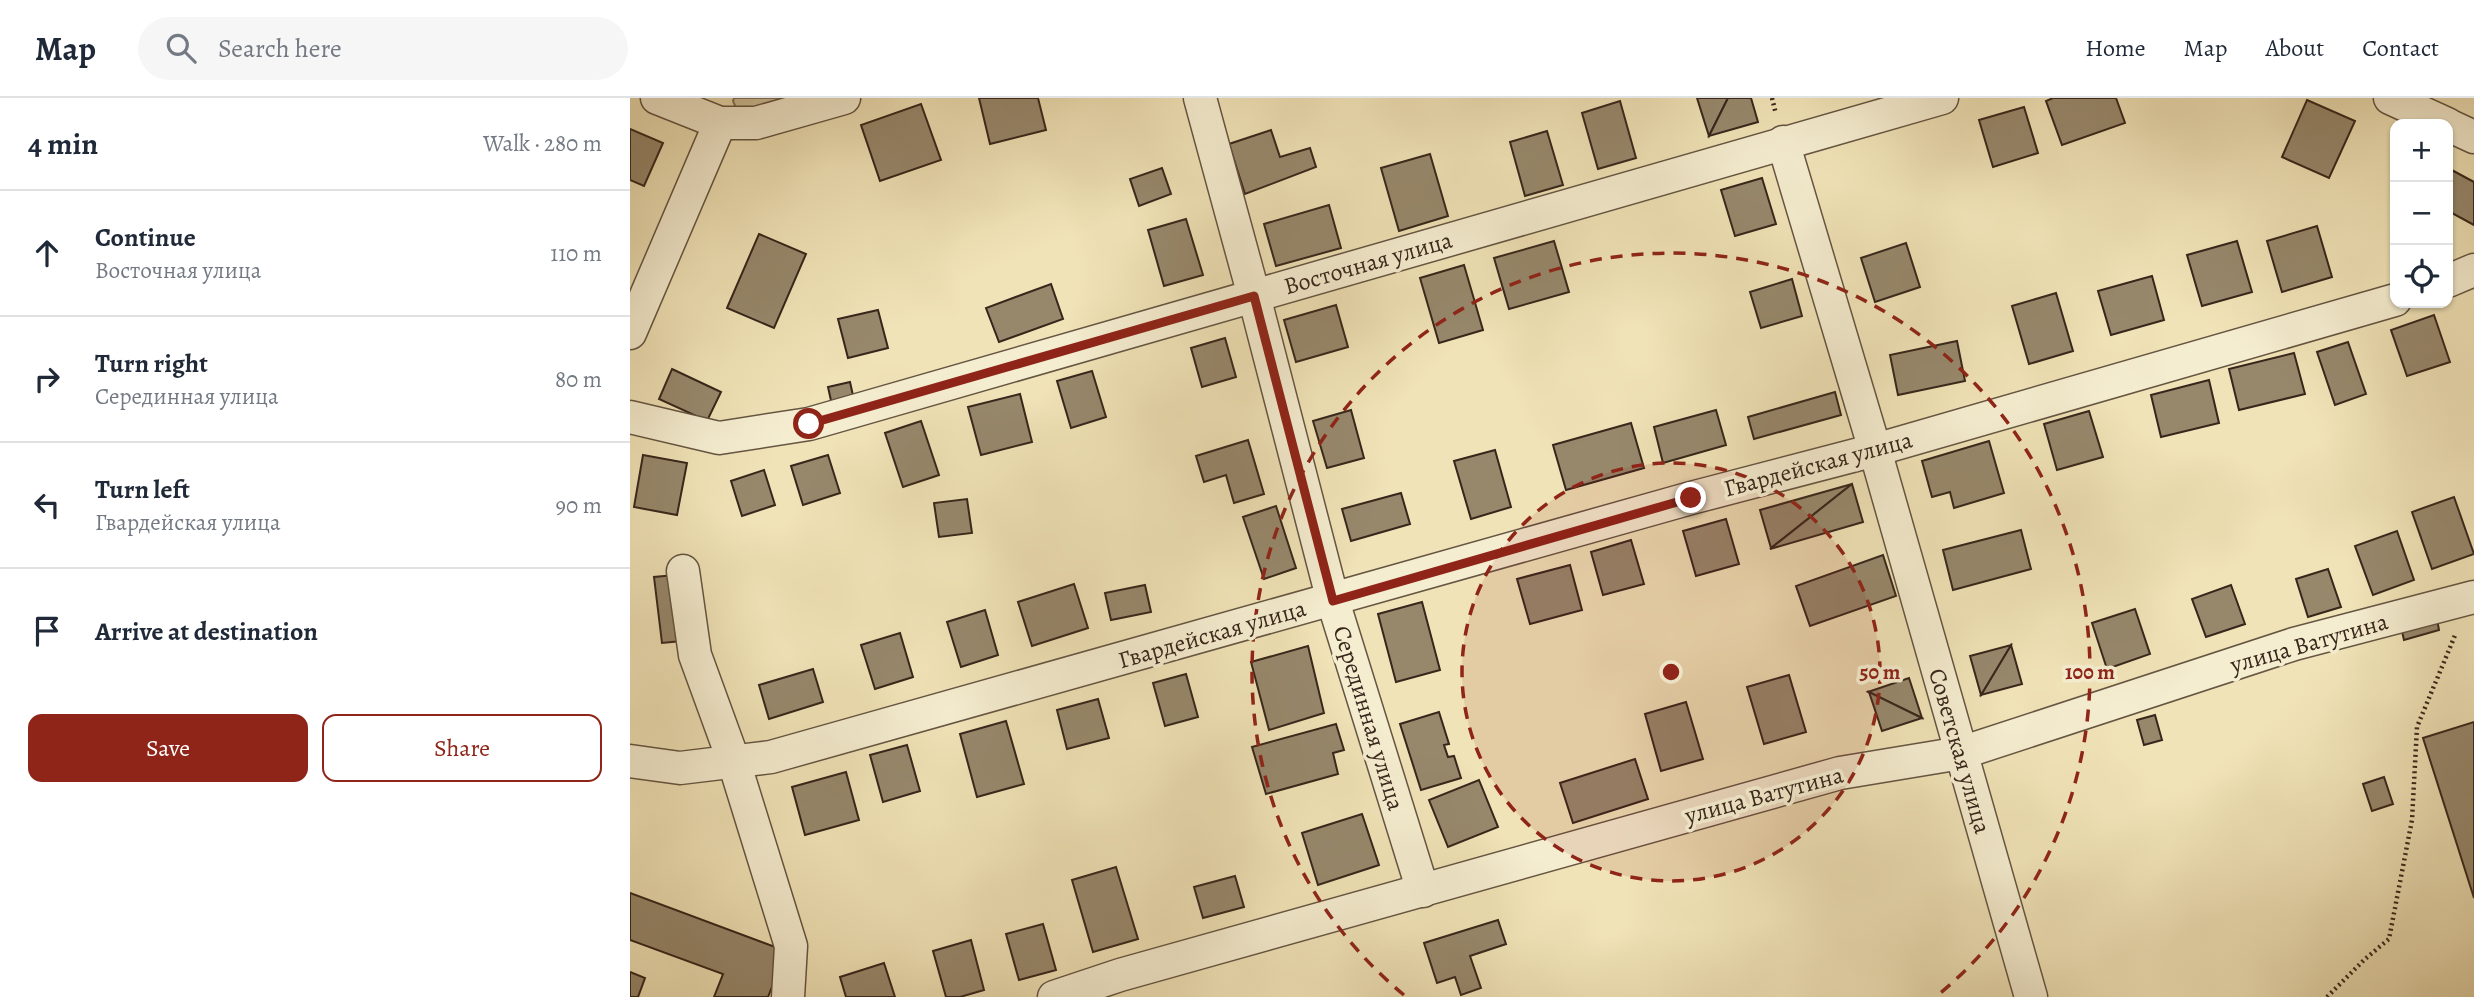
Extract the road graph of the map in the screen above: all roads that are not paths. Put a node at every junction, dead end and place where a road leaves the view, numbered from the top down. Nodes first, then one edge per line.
1 (657, 98) edge
2 (844, 98) edge
3 (1200, 98) edge
4 (1942, 98) edge
5 (2390, 98) edge
6 (2434, 119) edge
7 (720, 123) junction
8 (2453, 128) edge
9 (2474, 137) edge
10 (1783, 142) junction
11 (2474, 270) edge
12 (2453, 279) edge
13 (1254, 296) junction
14 (2390, 301) edge
15 (630, 333) edge
16 (630, 417) edge
17 (1875, 450) junction
18 (683, 571) dead end
19 (2472, 597) edge
20 (1333, 601) junction
21 (1961, 753) junction
22 (630, 761) edge
23 (734, 762) junction
24 (1423, 891) junction
25 (788, 997) edge
26 (1054, 997) edge
27 (2031, 997) edge

1 - 7 street
2 - 7 street
3 - 13 street, Серединная улица
4 - 10 street, Восточная улица
5 - 6 street
7 - 15 street
8 - 9 street
10 - 13 street, Восточная улица
10 - 17 street, Советская улица
11 - 12 street
13 - 16 street, Восточная улица
13 - 20 street, Серединная улица
14 - 17 street, Гвардейская улица
17 - 20 street, Гвардейская улица
17 - 21 street, Советская улица
18 - 23 street
19 - 21 street, улица Ватутина
20 - 23 street, Гвардейская улица
20 - 24 street, Серединная улица
21 - 24 street, улица Ватутина
21 - 27 street, Советская улица
22 - 23 street, Гвардейская улица
23 - 25 street
24 - 26 street, улица Ватутина

